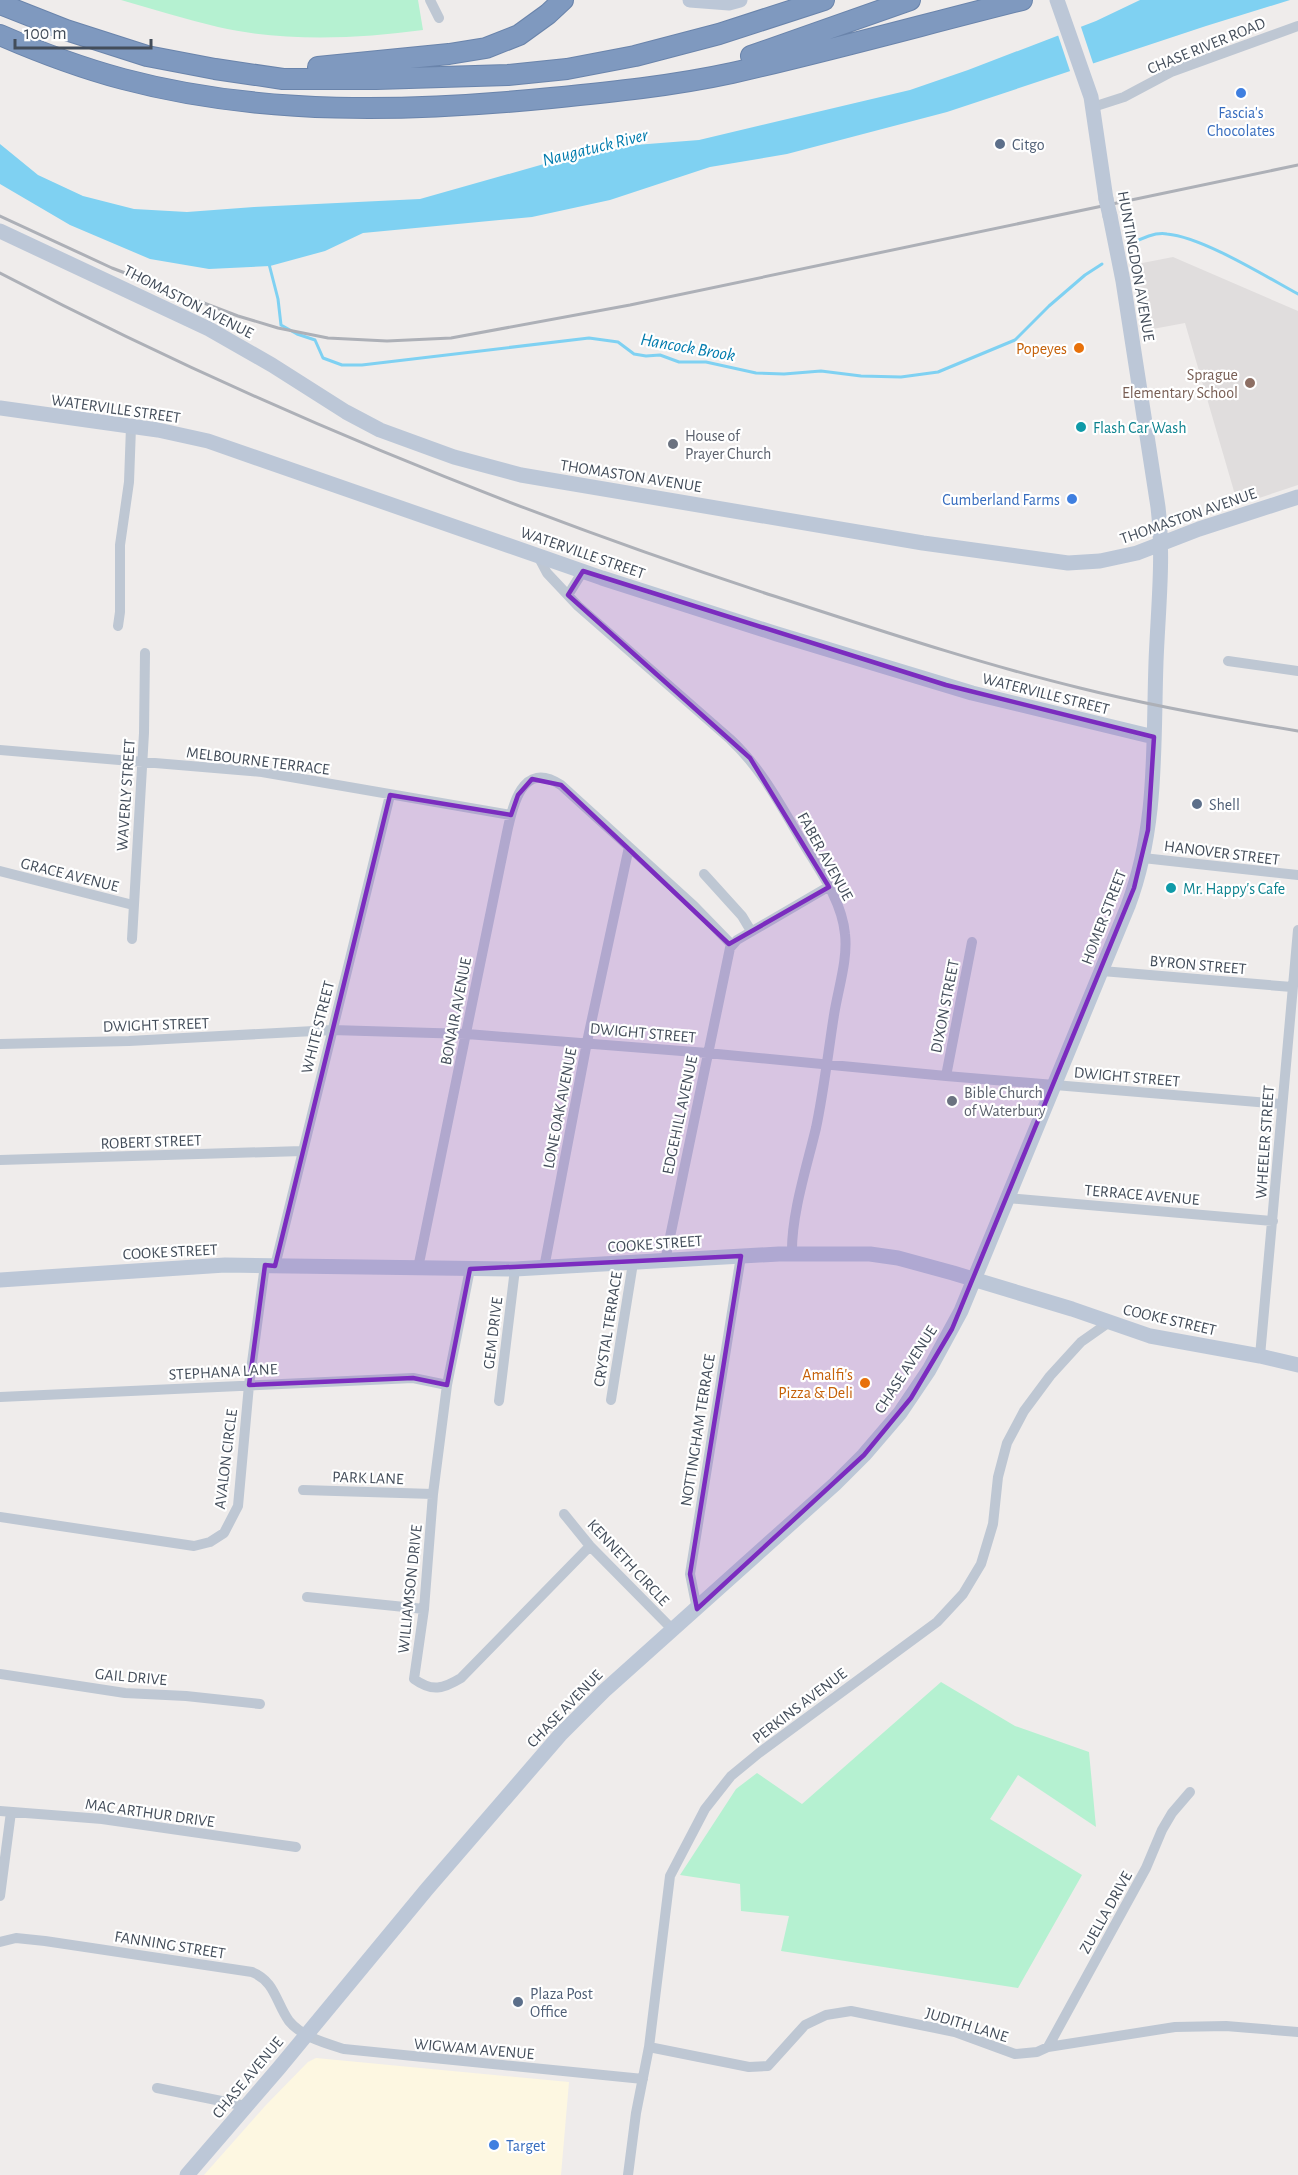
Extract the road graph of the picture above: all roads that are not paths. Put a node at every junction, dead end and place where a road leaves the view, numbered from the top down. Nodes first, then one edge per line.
1 (430, 0) edge
2 (563, 0) edge
3 (690, 0) edge
4 (740, 0) edge
5 (824, 0) edge
6 (910, 0) edge
7 (1022, 0) edge
8 (1057, 0) edge
9 (0, 4) edge
10 (439, 18) dead end
11 (1298, 26) edge
12 (66, 30) junction
13 (0, 35) edge
14 (573, 96) junction
15 (1093, 107) junction
16 (0, 231) edge
17 (0, 408) edge
18 (131, 427) junction
19 (1298, 496) edge
20 (1161, 544) junction
21 (538, 556) junction
22 (583, 571) junction
23 (568, 595) junction
24 (118, 626) dead end
25 (145, 653) dead end
26 (1228, 661) dead end
27 (1298, 671) edge
28 (1154, 737) junction
29 (0, 750) edge
30 (142, 762) junction
31 (390, 795) junction
32 (511, 815) junction
33 (629, 848) junction
34 (1143, 858) junction
35 (0, 871) edge
36 (704, 874) dead end
37 (1298, 875) edge
38 (828, 887) junction
39 (133, 905) junction
40 (1298, 930) edge
41 (751, 931) junction
42 (132, 939) dead end
43 (972, 942) dead end
44 (732, 945) junction
45 (1102, 970) junction
46 (1292, 987) junction
47 (332, 1030) junction
48 (467, 1034) junction
49 (587, 1042) junction
50 (0, 1044) edge
51 (707, 1053) junction
52 (828, 1065) junction
53 (946, 1076) junction
54 (1056, 1084) junction
55 (1281, 1104) junction
56 (302, 1151) junction
57 (0, 1160) edge
58 (1008, 1198) junction
59 (1273, 1221) junction
60 (792, 1254) junction
61 (741, 1256) junction
62 (665, 1261) junction
63 (633, 1263) junction
64 (270, 1265) junction
65 (418, 1268) junction
66 (544, 1268) junction
67 (470, 1269) junction
68 (515, 1269) junction
69 (0, 1280) edge
70 (974, 1280) junction
71 (1108, 1323) junction
72 (1260, 1356) junction
73 (1298, 1365) edge
74 (249, 1385) junction
75 (447, 1385) junction
76 (0, 1397) edge
77 (611, 1400) dead end
78 (499, 1401) dead end
79 (303, 1490) dead end
80 (433, 1494) junction
81 (564, 1514) dead end
82 (0, 1517) edge
83 (590, 1546) junction
84 (307, 1597) dead end
85 (424, 1609) junction
86 (697, 1609) junction
87 (673, 1630) junction
88 (0, 1674) edge
89 (260, 1704) dead end
90 (1190, 1792) dead end
91 (5, 1811) edge
92 (296, 1847) dead end
93 (0, 1896) edge
94 (0, 1942) edge
95 (1298, 2032) edge
96 (306, 2035) junction
97 (649, 2047) junction
98 (1048, 2047) junction
99 (643, 2079) junction
100 (157, 2088) dead end
101 (246, 2106) junction
102 (187, 2175) edge
103 (628, 2175) edge

1 - 10 street
2 - 12 highway
3 - 4 main road
5 - 12 highway
6 - 14 highway
7 - 14 highway
8 - 15 main road, HUNTINGDON AVENUE
9 - 12 highway
11 - 15 street, CHASE RIVER ROAD
13 - 14 highway
15 - 20 main road, HUNTINGDON AVENUE, bridge
16 - 20 main road, THOMASTON AVENUE
17 - 18 main road, WATERVILLE STREET
18 - 21 main road, WATERVILLE STREET
18 - 24 street
19 - 20 main road, THOMASTON AVENUE
20 - 28 main road, HOMER STREET
21 - 22 main road, WATERVILLE STREET
21 - 23 street, FABER AVENUE
22 - 23 street
22 - 28 main road, WATERVILLE STREET
23 - 38 street, FABER AVENUE
25 - 30 street, WAVERLY STREET
26 - 27 street
28 - 34 main road, HOMER STREET
29 - 30 street, MELBOURNE TERRACE
30 - 31 street, MELBOURNE TERRACE
30 - 39 street, WAVERLY STREET
31 - 32 street, MELBOURNE TERRACE
31 - 47 street, WHITE STREET
32 - 33 street, BONAIR AVENUE
32 - 48 street, BONAIR AVENUE
33 - 44 street
33 - 49 street, LONE OAK AVENUE
34 - 37 street, HANOVER STREET
34 - 45 main road, HOMER STREET
35 - 39 street, GRACE AVENUE
36 - 41 street
38 - 41 street
38 - 52 street, FABER AVENUE
39 - 42 street, WAVERLY STREET
40 - 46 street, WHEELER STREET
41 - 44 street
43 - 53 street, DIXON STREET
44 - 51 street, EDGEHILL AVENUE
45 - 46 street, BYRON STREET
45 - 54 main road, HOMER STREET
46 - 55 street, WHEELER STREET
47 - 48 street, DWIGHT STREET
47 - 50 street, DWIGHT STREET
47 - 56 street, WHITE STREET
48 - 49 street, DWIGHT STREET
48 - 65 street, BONAIR AVENUE
49 - 51 street, DWIGHT STREET
49 - 66 street, LONE OAK AVENUE
51 - 52 street, DWIGHT STREET
51 - 62 street, EDGEHILL AVENUE
52 - 53 street, DWIGHT STREET
52 - 60 street, FABER AVENUE
53 - 54 street, DWIGHT STREET
54 - 55 street, DWIGHT STREET
54 - 58 main road, HOMER STREET
55 - 59 street, WHEELER STREET
56 - 57 street, ROBERT STREET
56 - 64 street, WHITE STREET
58 - 59 street, TERRACE AVENUE
58 - 70 main road, HOMER STREET
59 - 72 street, WHEELER STREET
60 - 61 main road, COOKE STREET
60 - 70 main road, COOKE STREET
61 - 62 main road, COOKE STREET
61 - 86 street, NOTTINGHAM TERRACE
62 - 63 main road, COOKE STREET
63 - 66 main road, COOKE STREET
63 - 77 street, CRYSTAL TERRACE
64 - 65 main road, COOKE STREET
64 - 69 main road, COOKE STREET
64 - 74 street, AVALON CIRCLE
65 - 67 main road, COOKE STREET
66 - 68 main road, COOKE STREET
67 - 68 main road, COOKE STREET
67 - 75 street, WILLIAMSON DRIVE
68 - 78 street, GEM DRIVE
70 - 71 main road, COOKE STREET
70 - 86 main road, CHASE AVENUE
71 - 72 main road, COOKE STREET
71 - 97 street, PERKINS AVENUE
72 - 73 main road, COOKE STREET
74 - 75 street, STEPHANA LANE
74 - 76 street, STEPHANA LANE
74 - 82 street, AVALON CIRCLE
75 - 80 street, WILLIAMSON DRIVE
79 - 80 street, PARK LANE
80 - 85 street, WILLIAMSON DRIVE
81 - 83 street, KENNETH CIRCLE
83 - 85 street, WILLIAMSON DRIVE
83 - 87 street, KENNETH CIRCLE
84 - 85 street
86 - 87 main road, CHASE AVENUE
87 - 96 main road, CHASE AVENUE
88 - 89 street, GAIL DRIVE
90 - 98 street, ZUELLA DRIVE
91 - 92 street, MAC ARTHUR DRIVE
91 - 93 street
94 - 96 street, FANNING STREET
95 - 98 street, JUDITH LANE
96 - 99 street, WIGWAM AVENUE
96 - 101 main road, CHASE AVENUE
97 - 98 street, JUDITH LANE
97 - 99 street, PERKINS AVENUE
99 - 103 street, PERKINS AVENUE
100 - 101 street
101 - 102 main road, CHASE AVENUE

